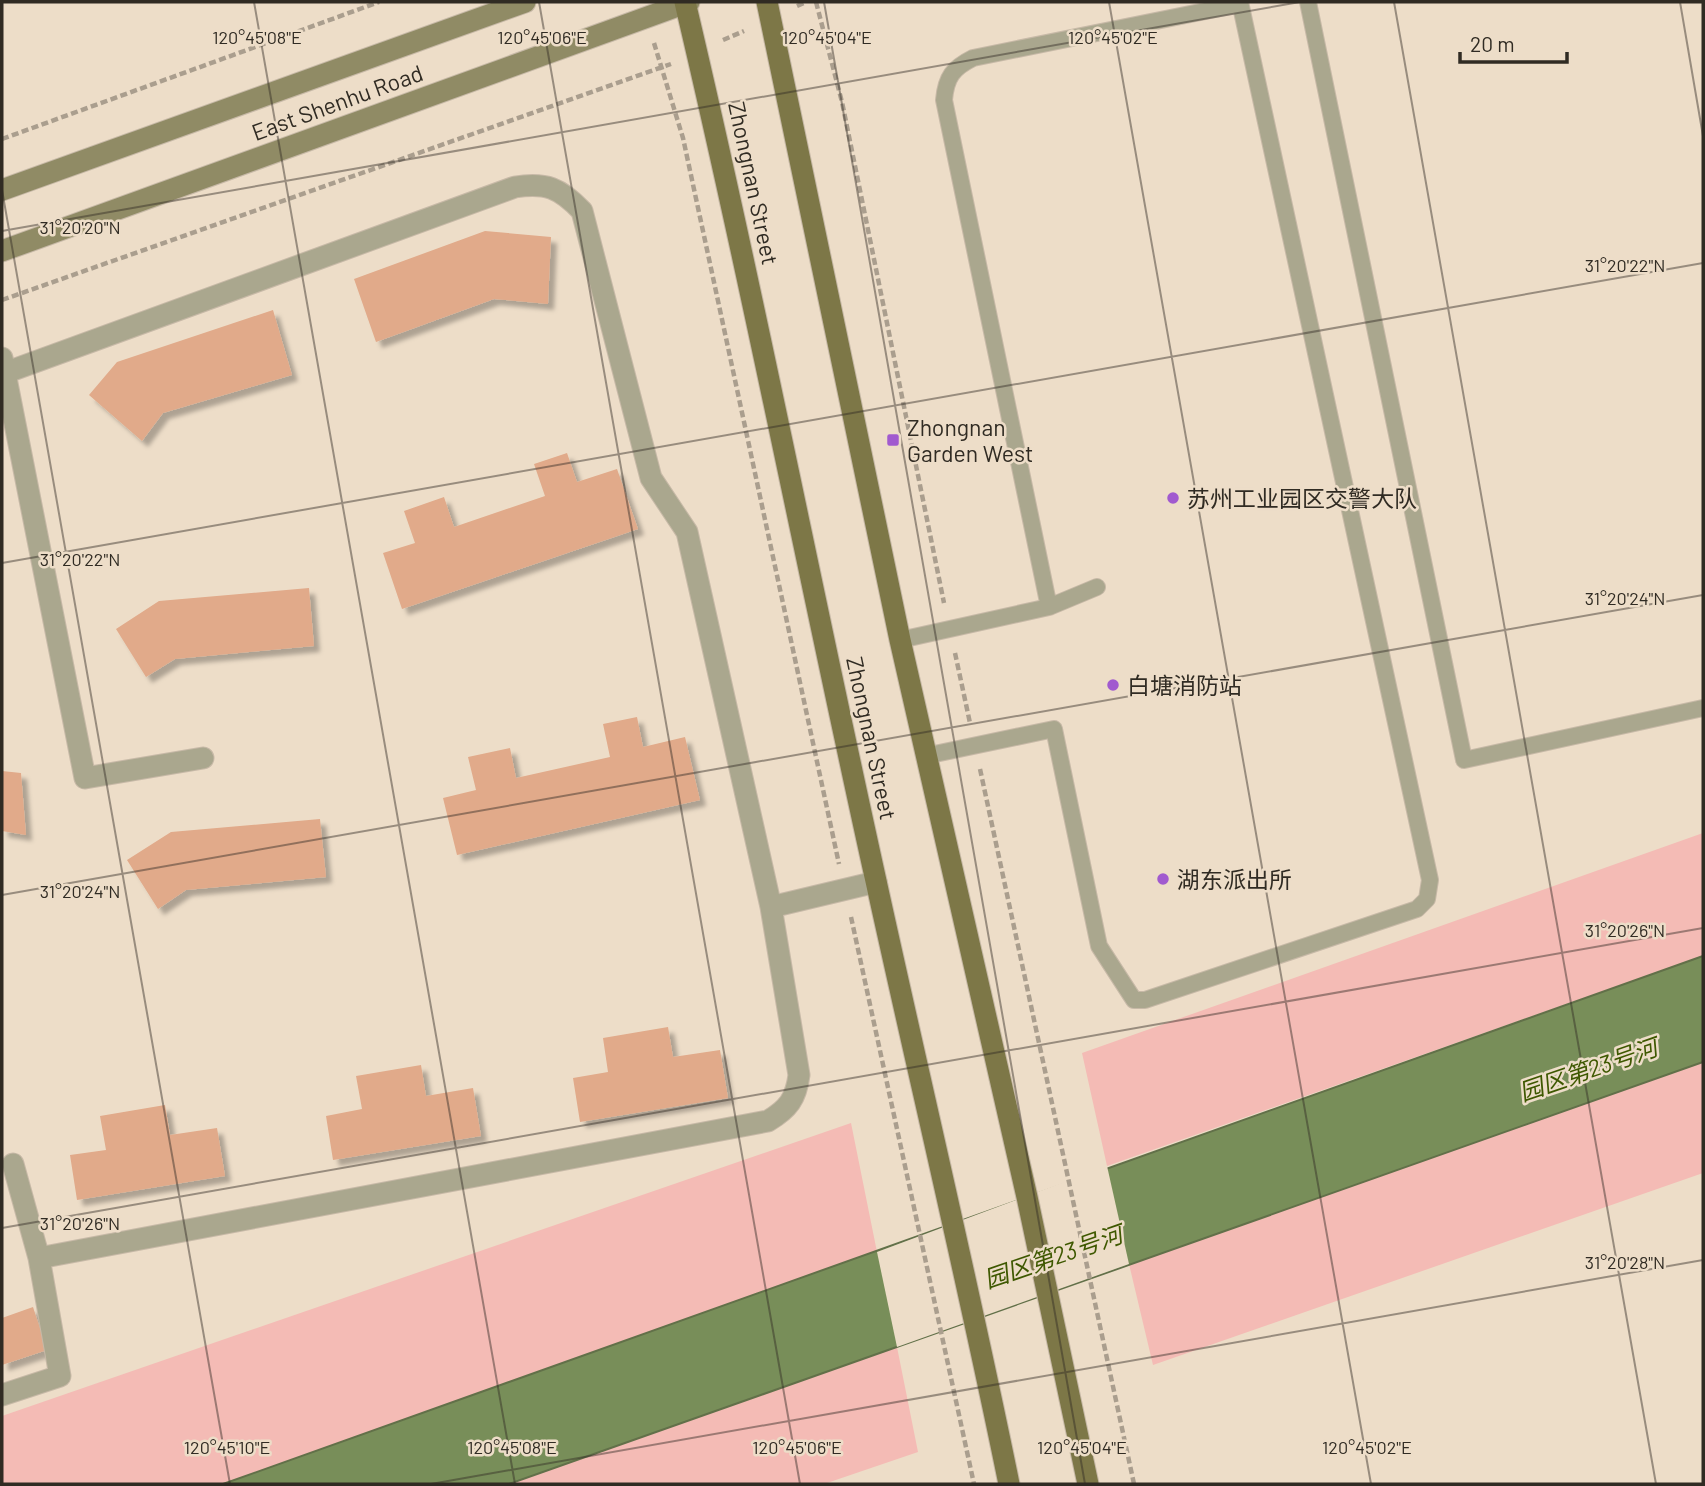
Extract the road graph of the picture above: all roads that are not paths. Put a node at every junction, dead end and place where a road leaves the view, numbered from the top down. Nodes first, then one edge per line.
1 (525, 2) edge
2 (687, 2) edge
3 (1308, 2) edge
4 (1240, 3) edge
5 (769, 10) edge
6 (2, 190) edge
7 (2, 251) edge
8 (3, 368) edge
9 (1097, 587) dead end
10 (1049, 607) junction
11 (900, 639) junction
12 (1703, 708) edge
13 (925, 756) junction
14 (203, 758) dead end
15 (876, 882) junction
16 (771, 907) junction
17 (13, 1164) dead end
18 (39, 1258) junction
19 (2, 1395) edge
20 (1009, 1484) edge
21 (1088, 1484) edge

1 - 6 main road, East Shenhu Road
2 - 7 main road, East Shenhu Road
2 - 15 main road, Zhongnan Street
3 - 12 lane
4 - 10 lane
4 - 13 lane
5 - 11 main road, Zhongnan Street
8 - 14 street
8 - 16 street
9 - 10 lane
10 - 11 lane
11 - 13 main road, Zhongnan Street
13 - 21 main road, Zhongnan Street
15 - 16 street
15 - 20 main road, Zhongnan Street
16 - 18 street
17 - 18 street
18 - 19 street

